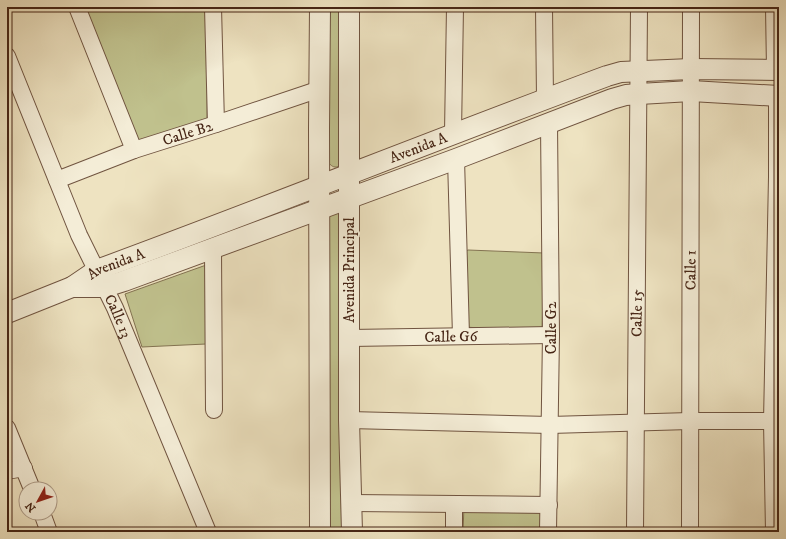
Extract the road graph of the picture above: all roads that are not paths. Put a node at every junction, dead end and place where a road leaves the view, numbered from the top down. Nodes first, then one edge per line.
1 (77, 7) edge
2 (213, 7) edge
3 (320, 7) edge
4 (349, 7) edge
5 (455, 7) edge
6 (544, 7) edge
7 (639, 7) edge
8 (691, 7) edge
9 (774, 7) edge
10 (7, 56) edge
11 (691, 68) junction
12 (639, 70) junction
13 (777, 70) edge
14 (320, 89) junction
15 (691, 92) junction
16 (639, 94) junction
17 (778, 96) edge
18 (545, 99) junction
19 (216, 124) junction
20 (549, 124) junction
21 (453, 133) junction
22 (134, 150) junction
23 (456, 159) junction
24 (348, 174) junction
25 (778, 177) edge
26 (57, 180) junction
27 (320, 186) junction
28 (349, 199) junction
29 (320, 210) junction
30 (213, 250) junction
31 (777, 253) edge
32 (101, 279) junction
33 (7, 313) edge
34 (776, 334) edge
35 (551, 335) junction
36 (461, 336) junction
37 (350, 338) junction
38 (214, 410) dead end
39 (349, 420) junction
40 (690, 420) junction
41 (772, 421) junction
42 (636, 422) junction
43 (550, 425) junction
44 (7, 428) edge
45 (24, 468) junction
46 (7, 471) edge
47 (29, 481) edge
48 (776, 499) edge
49 (352, 503) junction
50 (454, 504) junction
51 (549, 505) junction
52 (45, 521) edge
53 (49, 532) edge
54 (208, 532) edge
55 (320, 532) edge
56 (352, 532) edge
57 (454, 532) edge
58 (548, 532) edge
59 (635, 532) edge
60 (690, 532) edge
61 (774, 532) edge

1 - 22 street
2 - 19 street
3 - 14 street, Avenida Principal
4 - 24 street, Avenida Principal
5 - 21 street
6 - 18 street
7 - 12 street, Calle 15
8 - 11 street, Calle 1
9 - 13 street
10 - 26 street, Calle 13
11 - 12 street, Avenida A
11 - 13 street, Avenida A
11 - 15 street, Calle 1
12 - 16 street, Calle 15
12 - 18 street, Avenida A
14 - 19 street, Calle B2
14 - 27 street, Avenida Principal
15 - 16 street, Avenida A
15 - 17 street, Avenida A
15 - 40 street, Calle 1
16 - 20 street, Avenida A
16 - 42 street, Calle 15
17 - 25 street
18 - 21 street, Avenida A
19 - 22 street, Calle B2
20 - 23 street, Avenida A
20 - 35 street, Calle G2
21 - 24 street, Avenida A
22 - 26 street, Calle B2
23 - 28 street, Avenida A
23 - 36 street
24 - 27 street, Avenida A
24 - 28 street, Avenida Principal
25 - 31 street
26 - 32 street, Calle 13
27 - 29 street, Avenida Principal
27 - 32 street, Avenida A
28 - 29 street, Avenida A
28 - 37 street, Avenida Principal
29 - 30 street, Avenida A
29 - 55 street, Avenida Principal
30 - 32 street, Avenida A
30 - 38 street
31 - 34 street
32 - 33 street, Avenida A
32 - 54 street, Calle 13
34 - 41 street
35 - 36 street, Calle G6
35 - 43 street, Calle G2
36 - 37 street, Calle G6
37 - 39 street, Avenida Principal
39 - 43 street
39 - 49 street, Avenida Principal
40 - 41 street
40 - 42 street
40 - 60 street, Calle 1
41 - 48 street
42 - 43 street
42 - 59 street, Calle 15
43 - 51 street, Calle G2
44 - 45 street
45 - 46 street
45 - 47 street
48 - 61 street
49 - 50 street
49 - 56 street, Avenida Principal
50 - 51 street
50 - 57 street
51 - 58 street, Calle G2
52 - 53 street

